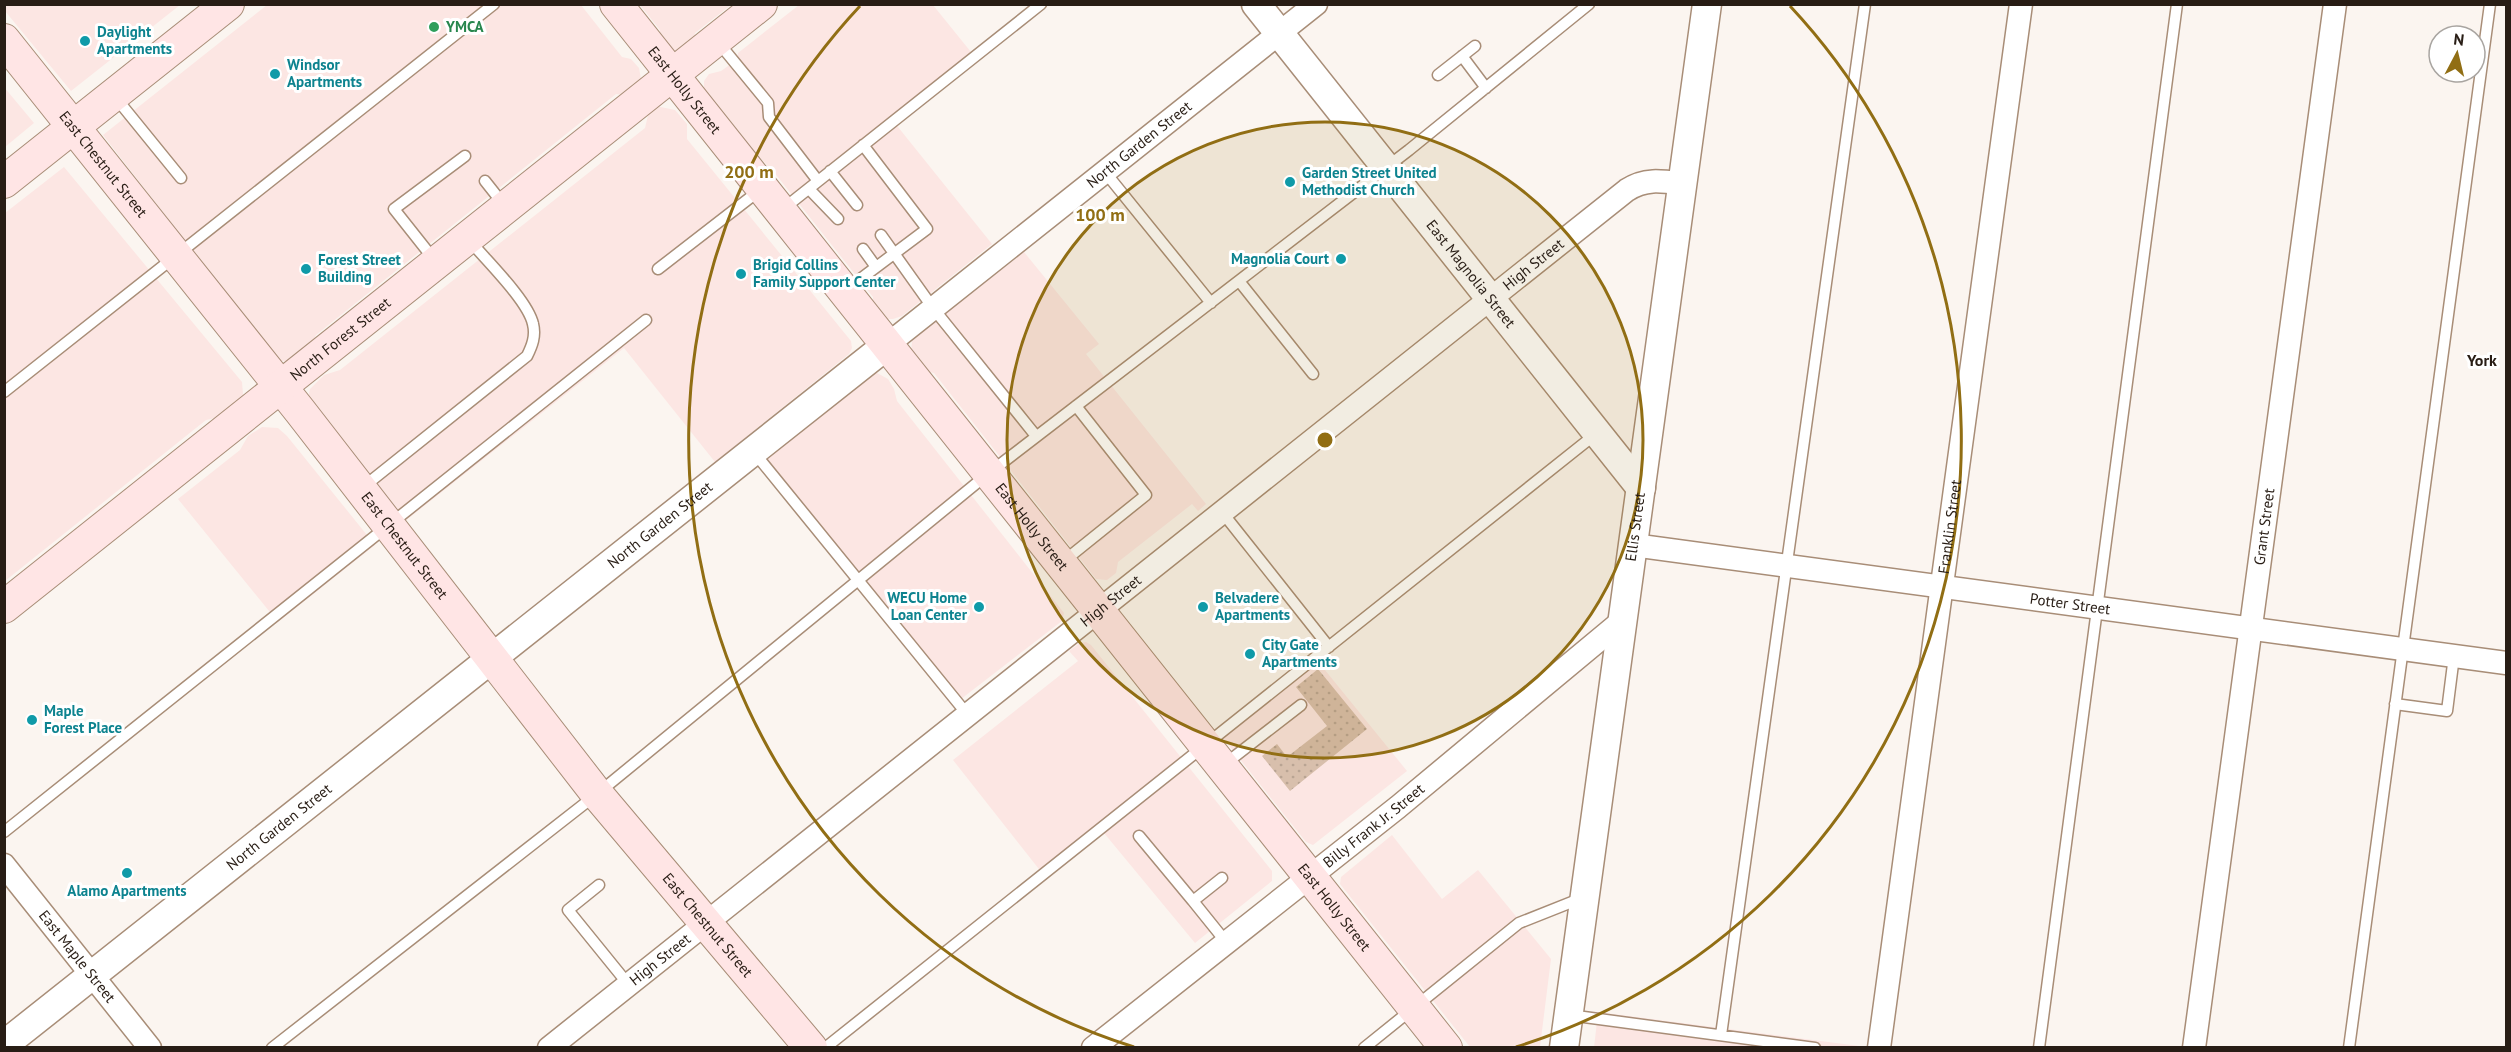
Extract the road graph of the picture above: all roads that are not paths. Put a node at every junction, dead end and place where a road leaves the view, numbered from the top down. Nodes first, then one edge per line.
1 (228, 4) edge
2 (494, 4) edge
3 (616, 4) edge
4 (761, 4) edge
5 (1041, 4) edge
6 (1256, 4) edge
7 (1316, 4) edge
8 (1589, 4) edge
9 (1707, 4) edge
10 (1865, 4) edge
11 (2021, 4) edge
12 (2177, 4) edge
13 (2335, 4) edge
14 (2490, 4) edge
15 (1279, 33) junction
16 (4, 40) edge
17 (716, 41) junction
18 (1475, 46) dead end
19 (1462, 56) junction
20 (672, 75) junction
21 (1438, 75) dead end
22 (1486, 88) junction
23 (114, 95) junction
24 (74, 127) junction
25 (863, 145) junction
26 (465, 156) dead end
27 (1386, 168) junction
28 (830, 171) junction
29 (1105, 172) junction
30 (181, 178) dead end
31 (818, 181) junction
32 (4, 182) edge
33 (485, 182) dead end
34 (1683, 183) junction
35 (809, 189) junction
36 (771, 200) junction
37 (857, 205) dead end
38 (506, 208) junction
39 (838, 219) dead end
40 (881, 235) dead end
41 (468, 238) junction
42 (863, 249) dead end
43 (894, 254) junction
44 (176, 256) junction
45 (437, 263) junction
46 (876, 267) junction
47 (658, 269) dead end
48 (1239, 281) junction
49 (844, 291) junction
50 (1490, 298) junction
51 (1211, 303) junction
52 (933, 308) junction
53 (646, 320) dead end
54 (887, 345) junction
55 (1313, 374) dead end
56 (281, 387) junction
57 (4, 392) edge
58 (1076, 406) junction
59 (1597, 433) junction
60 (1036, 436) junction
61 (753, 451) junction
62 (988, 473) junction
63 (1641, 488) junction
64 (360, 489) junction
65 (1222, 512) junction
66 (388, 525) junction
67 (1633, 545) junction
68 (1061, 564) junction
69 (1786, 566) junction
70 (858, 581) junction
71 (1942, 587) junction
72 (4, 607) edge
73 (2098, 608) junction
74 (1098, 610) junction
75 (1623, 620) junction
76 (2250, 628) junction
77 (1329, 647) junction
78 (2403, 649) junction
79 (2454, 656) junction
80 (491, 658) junction
81 (2506, 663) edge
82 (2395, 704) junction
83 (1301, 705) dead end
84 (967, 714) junction
85 (1214, 756) junction
86 (597, 794) junction
87 (1120, 813) junction
88 (1127, 822) dead end
89 (4, 832) edge
90 (1139, 836) dead end
91 (4, 865) edge
92 (1309, 875) junction
93 (1222, 878) dead end
94 (599, 885) dead end
95 (1585, 897) junction
96 (1193, 901) junction
97 (706, 922) junction
98 (1226, 942) junction
99 (92, 975) junction
100 (628, 984) junction
101 (1414, 1007) junction
102 (1568, 1014) junction
103 (1721, 1035) junction
104 (4, 1045) edge
105 (150, 1047) edge
106 (272, 1047) edge
107 (549, 1047) edge
108 (811, 1047) edge
109 (825, 1047) edge
110 (1093, 1047) edge
111 (1364, 1047) edge
112 (1446, 1047) edge
113 (1564, 1047) edge
114 (1815, 1047) edge
115 (1879, 1047) edge
116 (2039, 1047) edge
117 (2194, 1047) edge
118 (2349, 1047) edge

1 - 23 main road
2 - 44 lane
3 - 20 main road, East Holly Street
4 - 17 main road, North Forest Street
5 - 25 lane
6 - 15 street, East Magnolia Street
7 - 15 street, North Garden Street
8 - 22 lane
9 - 34 street, Ellis Street
10 - 69 lane
11 - 71 street, Franklin Street
12 - 73 lane
13 - 76 street, Grant Street
14 - 78 lane
15 - 27 street, East Magnolia Street
15 - 29 street, North Garden Street
16 - 24 main road, East Chestnut Street
17 - 20 main road, North Forest Street
17 - 31 lane
18 - 19 lane
19 - 21 lane
19 - 22 lane
20 - 36 main road, East Holly Street
20 - 38 main road, North Forest Street
22 - 27 lane
23 - 24 main road
23 - 30 lane
24 - 32 main road
24 - 44 main road, East Chestnut Street
25 - 28 lane
25 - 43 lane
26 - 45 lane
27 - 48 lane
27 - 50 street, East Magnolia Street
28 - 31 lane
28 - 37 lane
29 - 51 lane
29 - 52 street, North Garden Street
31 - 35 lane
33 - 38 lane
34 - 50 street, High Street
34 - 63 street, Ellis Street
35 - 36 lane
35 - 39 lane
36 - 47 lane
36 - 49 main road, East Holly Street
38 - 41 main road, North Forest Street
40 - 43 lane
41 - 45 main road, North Forest Street
41 - 64 lane
42 - 46 lane
43 - 46 lane
43 - 52 lane
44 - 56 main road, East Chestnut Street
44 - 57 lane
45 - 56 main road, North Forest Street
46 - 49 lane
48 - 51 lane
48 - 55 lane
49 - 54 main road, East Holly Street
50 - 59 street, East Magnolia Street
50 - 65 street, High Street
51 - 58 lane
52 - 54 street, North Garden Street
52 - 60 lane
53 - 66 lane
54 - 61 street, North Garden Street
54 - 62 main road, East Holly Street
56 - 64 main road, East Chestnut Street
56 - 72 main road, North Forest Street
58 - 60 lane
58 - 68 lane
59 - 63 street, East Magnolia Street
59 - 77 lane
60 - 62 lane
61 - 70 lane
61 - 80 street, North Garden Street
62 - 68 main road, East Holly Street
62 - 70 lane
63 - 67 street, Ellis Street
64 - 66 main road, East Chestnut Street
65 - 74 street, High Street
65 - 77 lane
66 - 80 main road, East Chestnut Street
66 - 89 lane
67 - 69 street, Potter Street
67 - 75 street, Ellis Street
68 - 74 main road, East Holly Street
69 - 71 street, Potter Street
69 - 103 lane
70 - 84 lane
70 - 86 lane
71 - 73 street, Potter Street
71 - 115 street, Franklin Street
73 - 76 street, Potter Street
73 - 116 lane
74 - 84 street, High Street
74 - 85 main road, East Holly Street
75 - 92 street, Billy Frank Jr. Street
75 - 95 street, Ellis Street
76 - 78 street, Potter Street
76 - 117 street, Grant Street
77 - 85 lane
78 - 79 street, Potter Street
78 - 82 lane
79 - 81 street, Potter Street
79 - 82 lane
80 - 86 main road, East Chestnut Street
80 - 99 street, North Garden Street
82 - 118 lane
83 - 85 lane
84 - 97 street, High Street
85 - 87 lane
85 - 92 main road, East Holly Street
86 - 97 main road, East Chestnut Street
86 - 106 lane
87 - 88 lane
87 - 109 lane
90 - 96 lane
91 - 99 street, East Maple Street
92 - 98 street, Billy Frank Jr. Street
92 - 101 main road, East Holly Street
93 - 96 lane
94 - 100 lane
95 - 101 lane
95 - 102 street, Ellis Street
96 - 98 lane
97 - 100 street, High Street
97 - 108 main road, East Chestnut Street
98 - 110 street, Billy Frank Jr. Street
99 - 104 street, North Garden Street
99 - 105 street, East Maple Street
100 - 107 street, High Street
101 - 111 lane
101 - 112 main road, East Holly Street
102 - 103 lane
102 - 113 street, Ellis Street
103 - 114 lane

